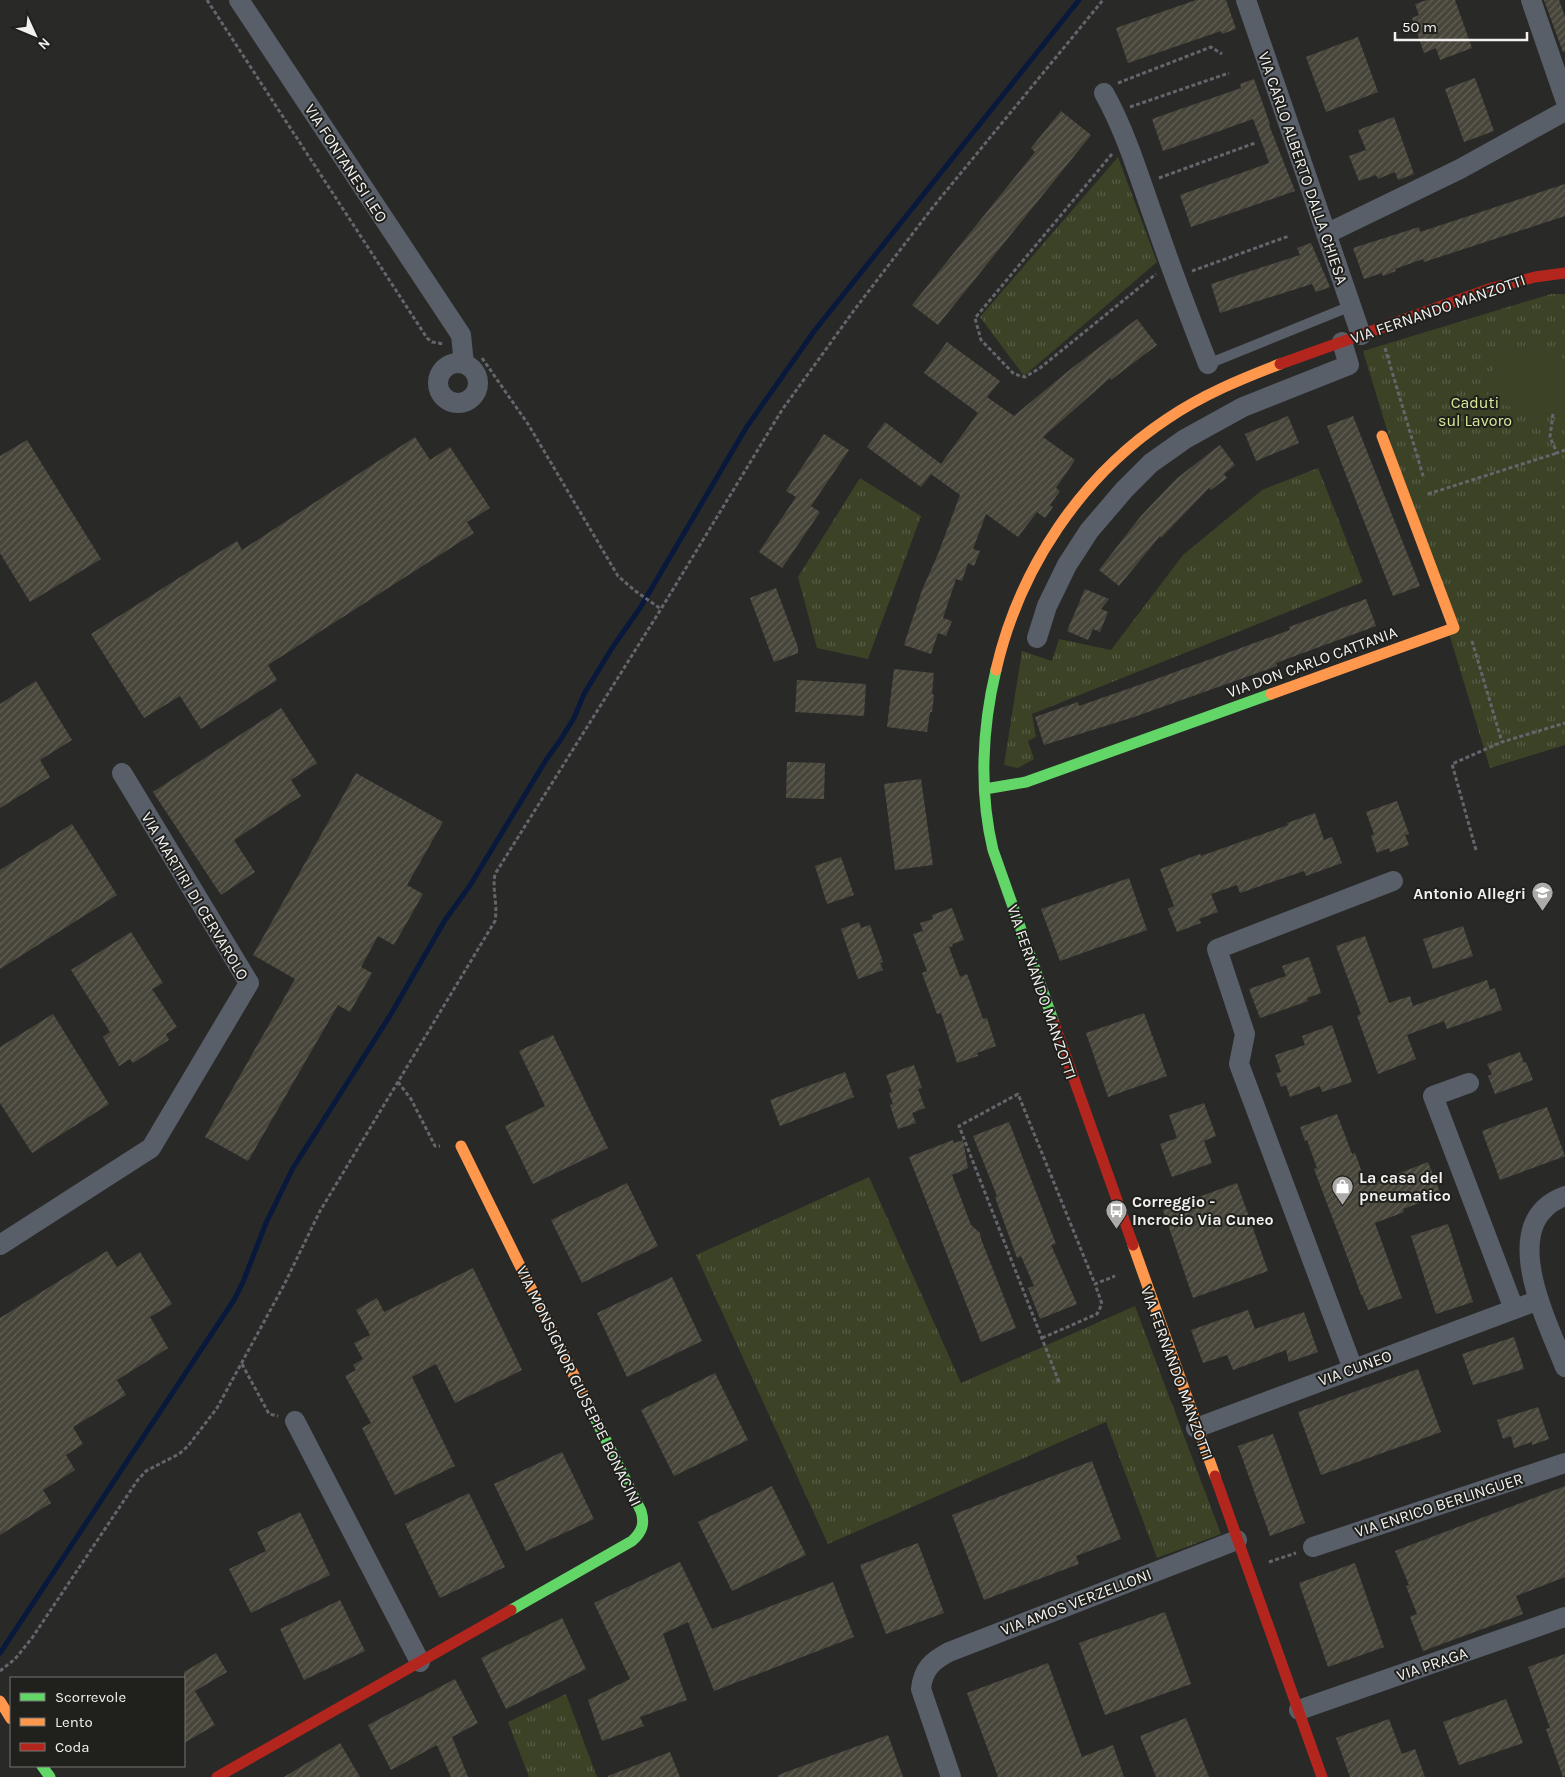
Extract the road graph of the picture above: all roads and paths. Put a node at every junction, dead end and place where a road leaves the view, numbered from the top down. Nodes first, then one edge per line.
1 (207, 0) edge
2 (238, 0) edge
3 (1103, 0) edge
4 (1246, 0) edge
5 (1531, 0) edge
6 (1222, 54) dead end
7 (1229, 73) dead end
8 (1104, 93) joint
9 (1565, 99) edge
10 (1565, 111) edge
11 (1115, 112) junction
12 (1125, 138) junction
13 (1255, 143) dead end
14 (1142, 184) junction
15 (1326, 234) junction
16 (1289, 236) dead end
17 (1172, 270) junction
18 (1565, 274) edge
19 (1351, 306) junction
20 (1361, 335) junction
21 (1342, 342) junction
22 (456, 349) junction
23 (1208, 364) joint
24 (1553, 414) dead end
25 (1382, 436) dead end
26 (1565, 450) edge
27 (1557, 453) junction
28 (1428, 494) dead end
29 (661, 610) junction
30 (1037, 638) dead end
31 (1502, 742) dead end
32 (122, 773) dead end
33 (985, 789) junction
34 (1476, 850) dead end
35 (1393, 881) dead end
36 (398, 1082) junction
37 (1469, 1083) dead end
38 (435, 1146) dead end
39 (460, 1146) dead end
40 (1565, 1196) edge
41 (0, 1245) edge
42 (1115, 1276) dead end
43 (1095, 1284) junction
44 (1539, 1300) junction
45 (1514, 1309) junction
46 (1042, 1338) junction
47 (242, 1363) junction
48 (1565, 1367) edge
49 (1353, 1369) junction
50 (1059, 1382) dead end
51 (269, 1414) dead end
52 (296, 1421) dead end
53 (1196, 1428) junction
54 (1565, 1463) edge
55 (1237, 1540) junction
56 (1313, 1547) joint
57 (1265, 1564) dead end
58 (1565, 1617) edge
59 (420, 1662) junction
60 (0, 1671) edge
61 (0, 1701) edge
62 (1299, 1710) junction
63 (10, 1716) edge
64 (217, 1777) edge
65 (951, 1777) edge
66 (1322, 1777) edge

1 - 22 path
2 - 22 street, VIA FONTANESI LEO
3 - 29 path
4 - 15 street, VIA CARLO ALBERTO DALLA CHIESA
5 - 9 street
6 - 8 path
7 - 11 path
8 - 11 street
10 - 15 street
11 - 12 street
12 - 14 street
12 - 17 path
13 - 14 path
14 - 17 street
15 - 19 street, VIA CARLO ALBERTO DALLA CHIESA
16 - 17 path
17 - 23 street
18 - 20 street, VIA FERNANDO MANZOTTI
19 - 20 street, VIA CARLO ALBERTO DALLA CHIESA
19 - 23 lane
20 - 21 street, VIA FERNANDO MANZOTTI
21 - 30 street, VIA FERNANDO MANZOTTI
21 - 33 street, VIA FERNANDO MANZOTTI
22 - 29 path
24 - 27 path
25 - 33 street, VIA DON CARLO CATTANIA
26 - 27 path
27 - 28 path
29 - 36 path
31 - 34 path
32 - 41 street, VIA MARTIRI DI CERVAROLO
33 - 53 street, VIA FERNANDO MANZOTTI
35 - 49 street
36 - 38 path
36 - 47 path
37 - 45 street
39 - 59 street, VIA MONSIGNOR GIUSEPPE BONACINI
40 - 44 street
42 - 43 path
43 - 46 path
43 - 46 path
44 - 45 street, VIA CUNEO
44 - 48 street
45 - 49 street, VIA CUNEO
46 - 50 path
47 - 51 path
47 - 60 path
49 - 53 street, VIA CUNEO
52 - 59 street
53 - 55 street, VIA FERNANDO MANZOTTI
54 - 56 street, VIA ENRICO BERLINGUER
55 - 62 street, VIA FERNANDO MANZOTTI
55 - 65 street, VIA AMOS VERZELLONI
56 - 57 path
58 - 62 street, VIA PRAGA
59 - 64 street, VIA MONSIGNOR GIUSEPPE BONACINI
61 - 63 street
62 - 66 street, VIA FERNANDO MANZOTTI

